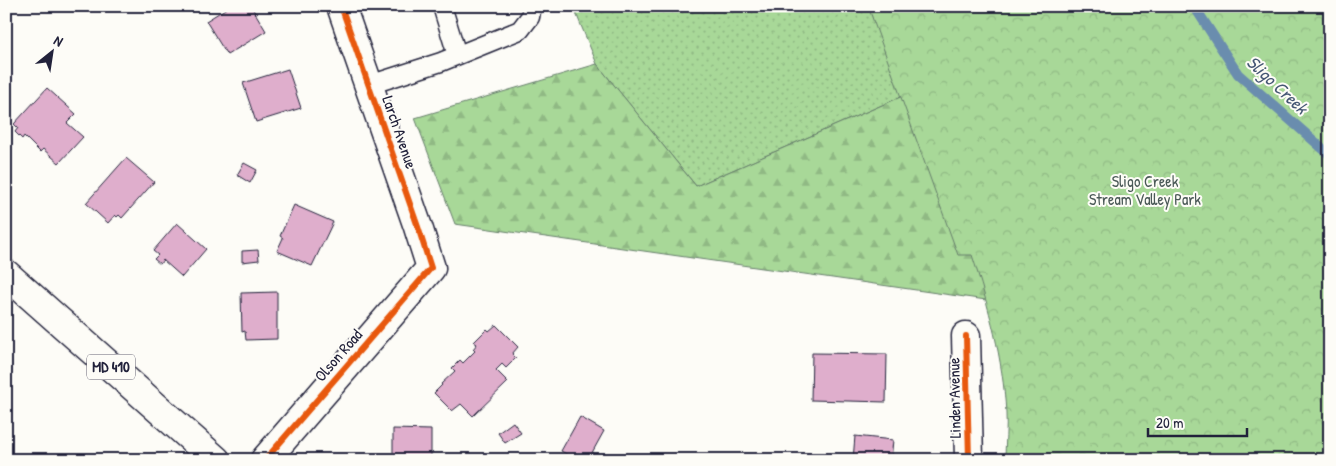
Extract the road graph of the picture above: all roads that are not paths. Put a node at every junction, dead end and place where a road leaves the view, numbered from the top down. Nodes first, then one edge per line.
1 (341, 6) edge
2 (442, 6) edge
3 (532, 6) edge
4 (457, 55) junction
5 (369, 85) junction
6 (431, 268) joint
7 (6, 274) edge
8 (966, 336) dead end
9 (216, 460) edge
10 (265, 460) edge
11 (969, 460) edge

1 - 5 street, Larch Avenue
2 - 4 lane
3 - 4 lane
4 - 5 lane
5 - 6 street, Larch Avenue
6 - 10 street, Olson Road
7 - 9 street, MD 410
8 - 11 street, Linden Avenue

